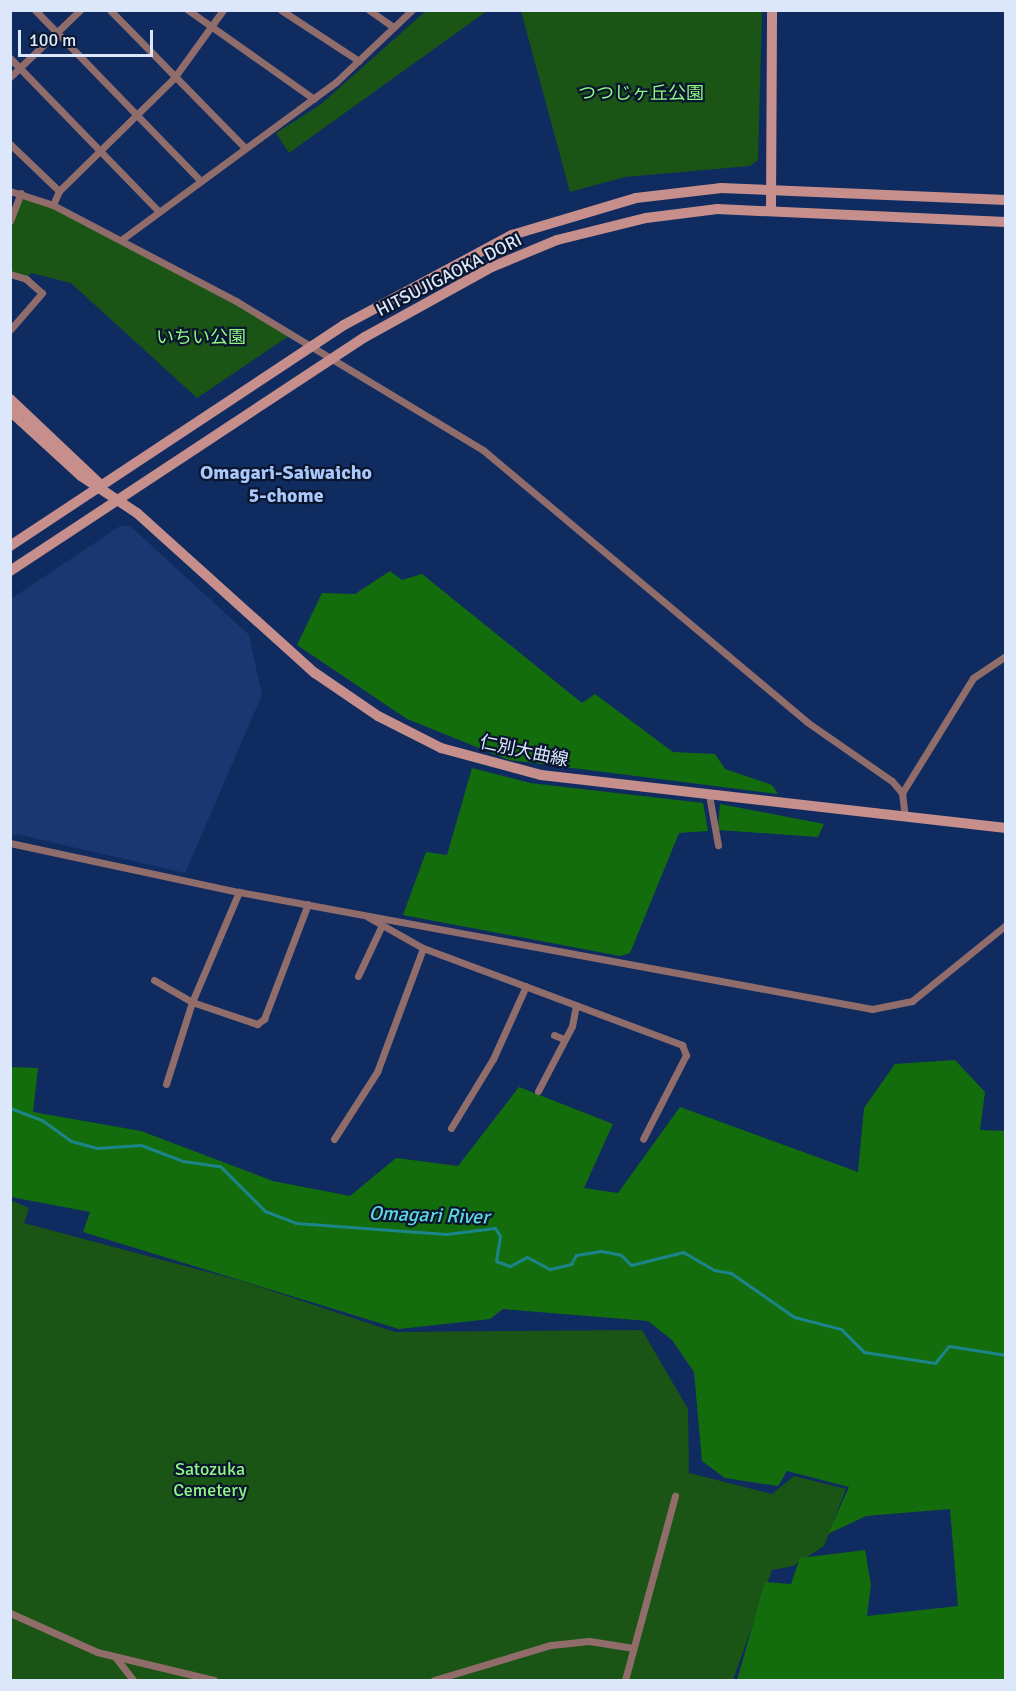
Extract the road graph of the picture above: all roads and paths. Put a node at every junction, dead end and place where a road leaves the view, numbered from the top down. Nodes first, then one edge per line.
1 (35, 10) edge
2 (80, 10) edge
3 (110, 10) edge
4 (188, 10) edge
5 (223, 10) edge
6 (281, 10) edge
7 (369, 10) edge
8 (412, 10) edge
9 (772, 10) edge
10 (212, 27) junction
11 (393, 27) junction
12 (57, 33) junction
13 (10, 58) edge
14 (359, 61) junction
15 (20, 68) junction
16 (10, 77) edge
17 (174, 78) junction
18 (314, 99) junction
19 (137, 115) junction
20 (10, 144) edge
21 (245, 148) junction
22 (100, 151) junction
23 (201, 181) junction
24 (770, 188) junction
25 (59, 190) junction
26 (10, 192) edge
27 (21, 193) junction
28 (1005, 200) edge
29 (53, 205) junction
30 (771, 209) junction
31 (159, 212) junction
32 (10, 221) edge
33 (1005, 222) edge
34 (121, 240) junction
35 (10, 274) edge
36 (10, 330) edge
37 (312, 346) junction
38 (332, 359) junction
39 (10, 399) edge
40 (10, 411) edge
41 (104, 488) junction
42 (120, 500) junction
43 (10, 546) edge
44 (10, 571) edge
45 (1005, 656) edge
46 (902, 793) junction
47 (709, 795) junction
48 (905, 817) junction
49 (1005, 828) edge
50 (10, 843) edge
51 (718, 845) dead end
52 (239, 892) junction
53 (309, 904) junction
54 (362, 913) junction
55 (382, 925) junction
56 (1005, 925) edge
57 (423, 948) junction
58 (358, 976) dead end
59 (154, 980) dead end
60 (525, 986) junction
61 (192, 1002) junction
62 (576, 1005) junction
63 (554, 1035) dead end
64 (564, 1039) junction
65 (166, 1084) dead end
66 (538, 1090) dead end
67 (451, 1128) dead end
68 (643, 1138) dead end
69 (334, 1139) dead end
70 (675, 1496) dead end
71 (10, 1613) edge
72 (633, 1648) junction
73 (116, 1658) junction
74 (133, 1680) edge
75 (214, 1680) edge
76 (434, 1680) edge
77 (625, 1680) edge

1 - 12 street
2 - 12 street
3 - 17 street
4 - 10 street
5 - 10 street
6 - 14 street
7 - 11 street
8 - 11 street
9 - 24 main road
10 - 17 street
10 - 18 street
11 - 14 street
12 - 15 street
12 - 19 street
13 - 15 street
14 - 18 street
15 - 16 street
15 - 22 street
17 - 19 street
17 - 21 street
18 - 21 street
19 - 22 street
19 - 23 street
20 - 25 street
21 - 23 street
22 - 25 street
22 - 31 street
23 - 31 street
24 - 28 main road, HITSUJIGAOKA DORI
24 - 30 main road
24 - 37 main road, HITSUJIGAOKA DORI
25 - 29 street
26 - 27 street
27 - 29 street
27 - 32 street
29 - 34 street
30 - 33 main road, HITSUJIGAOKA DORI
30 - 38 main road, HITSUJIGAOKA DORI
31 - 34 street
34 - 37 street
35 - 36 street
37 - 38 street
37 - 41 main road, HITSUJIGAOKA DORI
38 - 42 main road, HITSUJIGAOKA DORI
38 - 46 street
39 - 41 main road
40 - 41 main road
41 - 42 main road, 仁別大曲線
41 - 43 main road, HITSUJIGAOKA DORI
42 - 44 main road, HITSUJIGAOKA DORI
42 - 47 main road, 仁別大曲線
45 - 46 street
46 - 48 street
47 - 48 main road, 仁別大曲線
47 - 51 street
48 - 49 main road, 仁別大曲線
50 - 52 street
52 - 53 street
52 - 61 street
53 - 54 street
53 - 61 street
54 - 55 street
54 - 56 street
55 - 57 street
55 - 58 street
57 - 60 street
57 - 69 street
59 - 61 street
60 - 62 street
60 - 67 street
61 - 65 street
62 - 64 street
62 - 68 street
63 - 64 street
64 - 66 street
70 - 72 street
71 - 73 street
72 - 76 street
72 - 77 street
73 - 74 street
73 - 75 street

